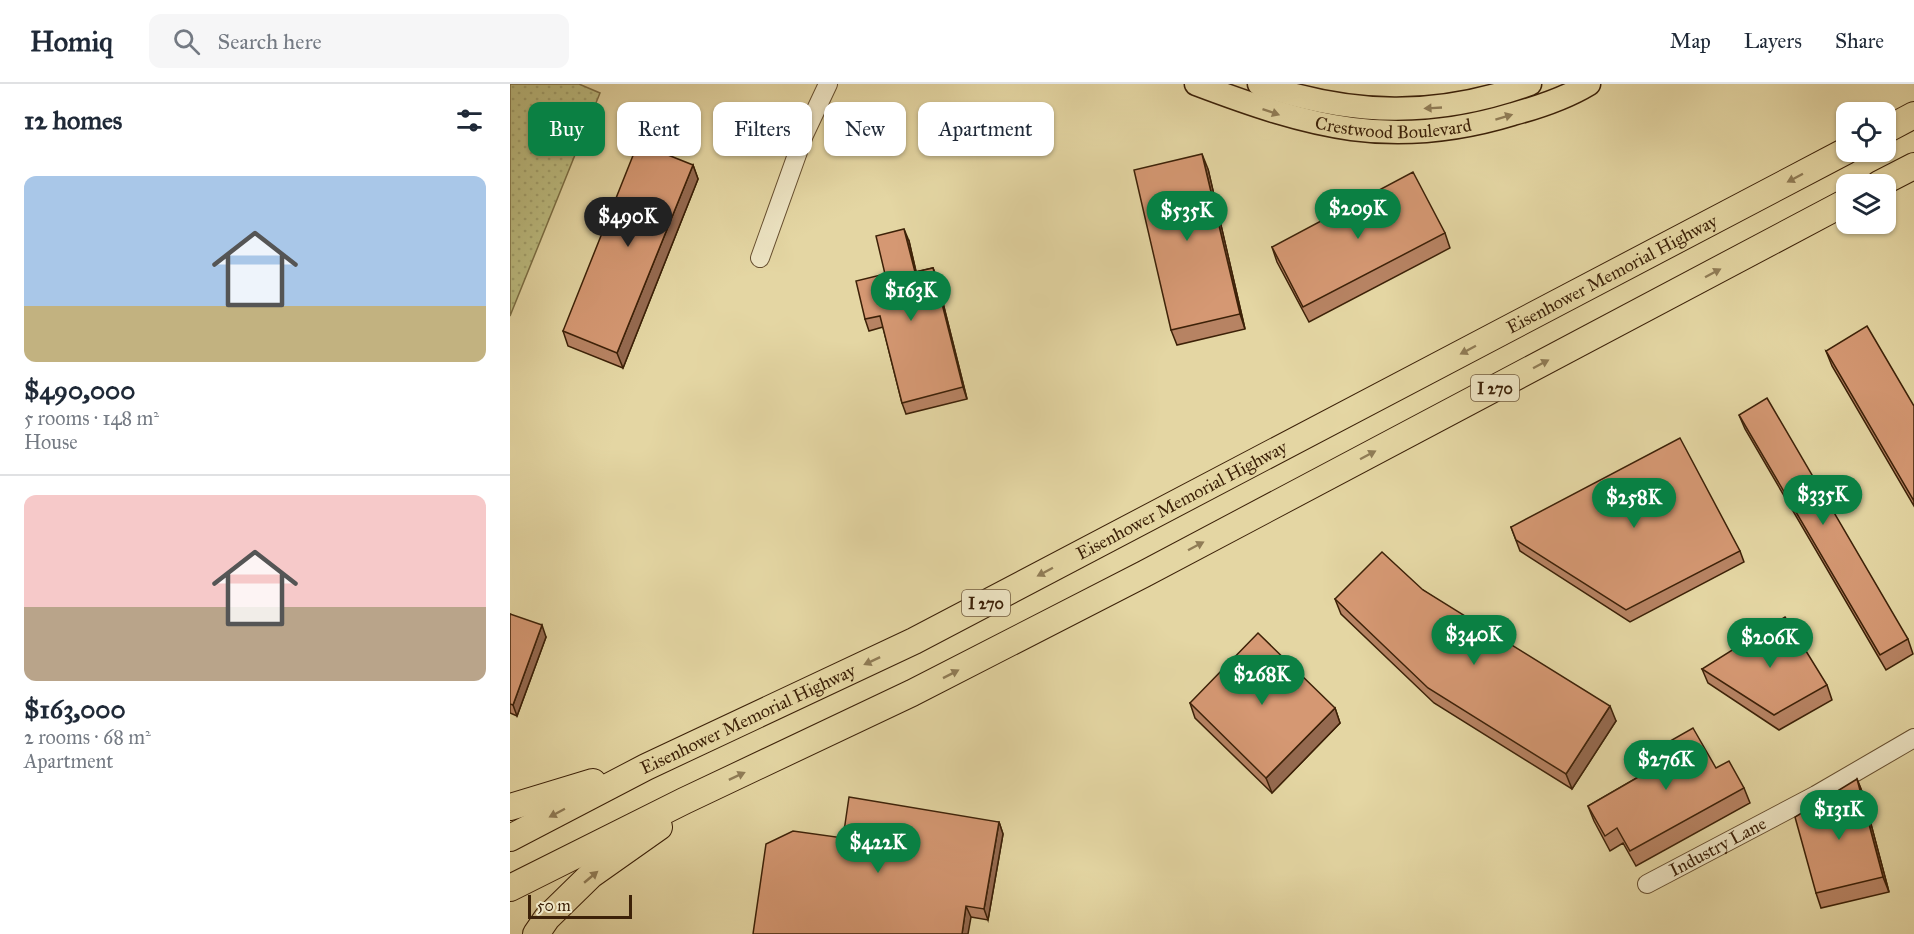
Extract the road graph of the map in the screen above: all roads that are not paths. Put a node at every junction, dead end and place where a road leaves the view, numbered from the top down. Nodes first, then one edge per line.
1 (828, 84) edge
2 (1196, 84) edge
3 (1259, 84) edge
4 (1530, 84) edge
5 (1589, 84) edge
6 (1914, 115) edge
7 (1896, 125) edge
8 (1836, 156) edge
9 (1914, 166) edge
10 (1896, 176) edge
11 (1836, 207) edge
12 (760, 258) dead end
13 (1914, 738) edge
14 (645, 767) junction
15 (684, 801) junction
16 (510, 807) edge
17 (510, 838) edge
18 (1647, 884) dead end
19 (510, 888) edge
20 (536, 934) edge

1 - 12 street
2 -> 5 main road, Crestwood Boulevard
4 -> 3 main road, Crestwood Boulevard
6 - 7 highway
8 -> 14 highway, Eisenhower Memorial Highway / I 270
9 - 10 highway
15 -> 11 highway, I 270
13 - 18 street, Industry Lane
14 - 16 highway
14 -> 17 highway, Eisenhower Memorial Highway / I 270
15 - 19 highway, I 270
20 -> 15 highway

